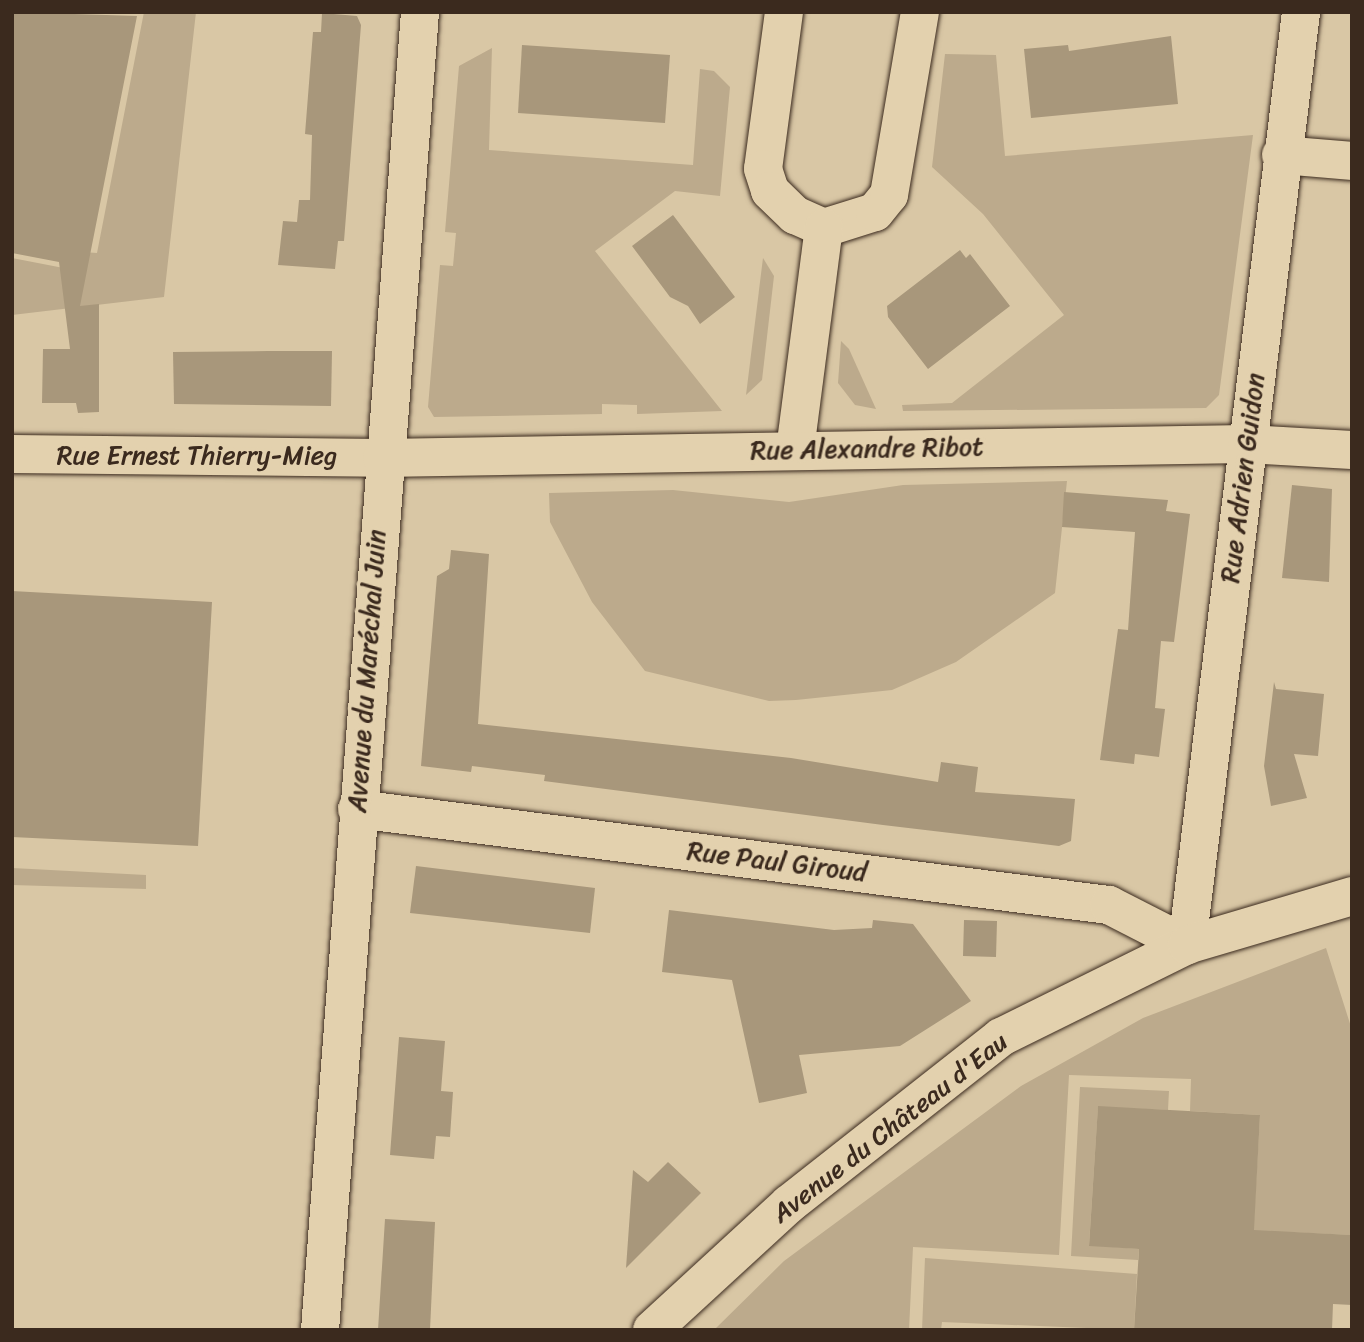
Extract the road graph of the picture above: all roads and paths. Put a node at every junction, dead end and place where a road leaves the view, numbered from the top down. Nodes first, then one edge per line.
1 (420, 12) edge
2 (784, 12) edge
3 (920, 12) edge
4 (1301, 12) edge
5 (1281, 155) junction
6 (1352, 161) edge
7 (824, 228) junction
8 (1247, 443) junction
9 (795, 450) junction
10 (1352, 450) edge
11 (12, 454) edge
12 (382, 458) junction
13 (357, 809) junction
14 (1352, 896) edge
15 (1187, 945) junction
16 (320, 1330) edge
17 (652, 1330) edge

1 - 12 street, Avenue du Maréchal Juin
2 - 7 street
3 - 7 street
4 - 5 street, Rue Adrien Guidon
5 - 6 street
5 - 8 street, Rue Adrien Guidon
7 - 9 street
8 - 9 street, Rue Alexandre Ribot
8 - 10 street, Rue Alexandre Ribot
8 - 15 street, Rue Adrien Guidon
9 - 12 street, Rue Alexandre Ribot
11 - 12 street, Rue Ernest Thierry-Mieg
12 - 13 street, Avenue du Maréchal Juin
13 - 15 street, Rue Paul Giroud
13 - 16 street, Avenue du Maréchal Juin
14 - 15 street, Avenue du Château d'Eau
15 - 17 street, Avenue du Château d'Eau

